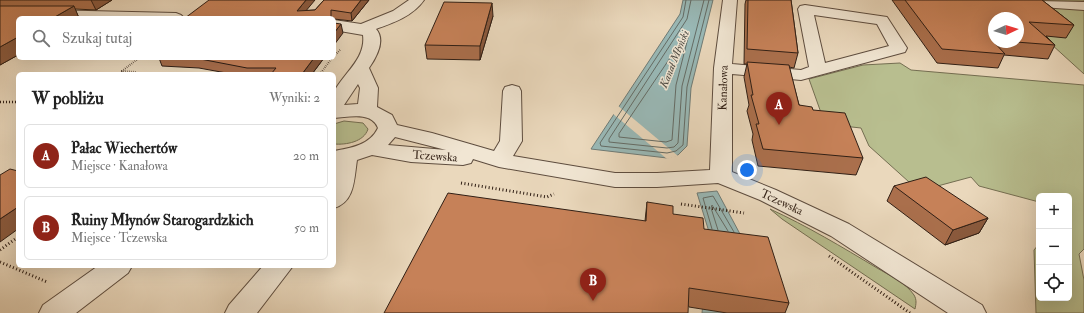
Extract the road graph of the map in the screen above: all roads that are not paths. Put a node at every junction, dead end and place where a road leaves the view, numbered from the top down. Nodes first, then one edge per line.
1 (417, 0) edge
2 (730, 0) edge
3 (996, 0) edge
4 (138, 4) dead end
5 (1084, 6) edge
6 (0, 13) edge
7 (120, 16) joint
8 (336, 25) edge
9 (362, 29) junction
10 (723, 68) junction
11 (361, 69) junction
12 (818, 70) junction
13 (512, 91) dead end
14 (336, 102) edge
15 (367, 110) junction
16 (336, 112) edge
17 (389, 129) junction
18 (372, 148) junction
19 (340, 158) edge
20 (498, 160) junction
21 (721, 176) junction
22 (336, 198) edge
23 (115, 268) edge
24 (277, 268) edge
25 (965, 311) edge
26 (54, 313) edge
27 (240, 313) edge

1 - 9 street
2 - 10 street, Kanałowa
3 - 5 street
4 - 7 street
6 - 7 street
8 - 9 street
9 - 11 street
10 - 12 street
10 - 21 street, Kanałowa
11 - 14 street
11 - 15 street
12 - 12 street
13 - 20 street
15 - 16 street
15 - 17 street
17 - 18 street
17 - 20 street, Tczewska
18 - 19 street
18 - 20 street, Tczewska
19 - 22 street
20 - 21 street, Tczewska
21 - 25 street, Tczewska
23 - 26 street
24 - 27 street

